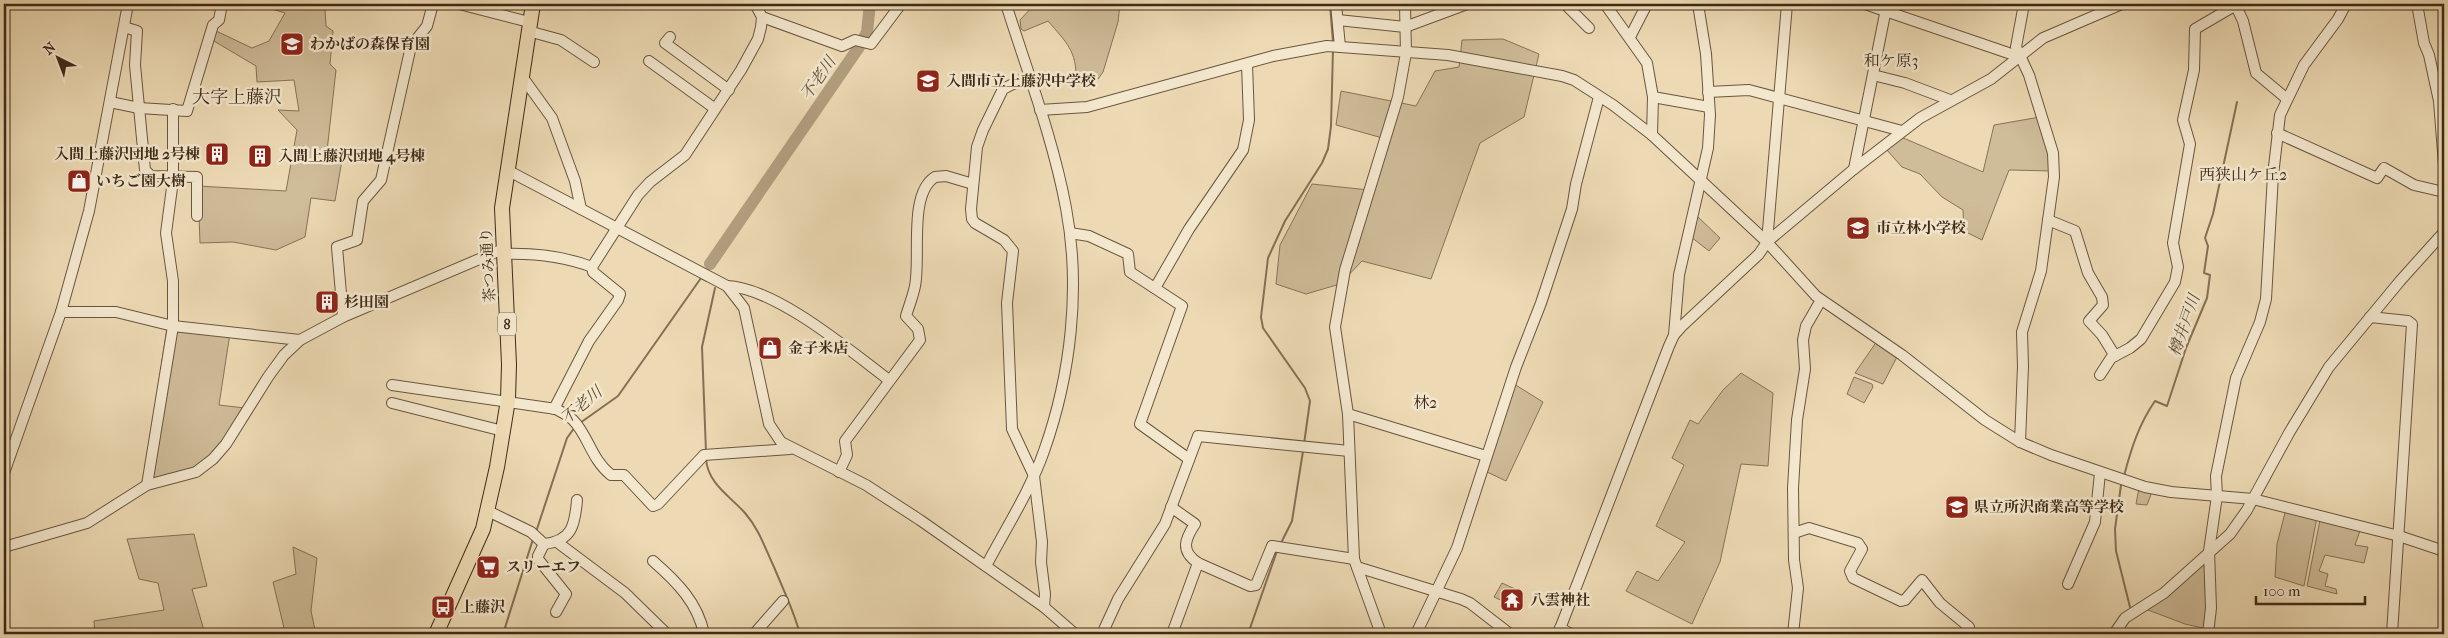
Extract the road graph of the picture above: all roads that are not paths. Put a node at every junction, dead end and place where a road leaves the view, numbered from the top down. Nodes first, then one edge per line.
1 (128, 4) edge
2 (222, 4) edge
3 (433, 4) edge
4 (459, 4) edge
5 (533, 4) edge
6 (755, 4) edge
7 (901, 4) edge
8 (1006, 4) edge
9 (1336, 4) edge
10 (1405, 4) edge
11 (1467, 4) edge
12 (1570, 4) edge
13 (1605, 4) edge
14 (1647, 4) edge
15 (1697, 4) edge
16 (1787, 4) edge
17 (1865, 4) edge
18 (2024, 4) edge
19 (2122, 4) edge
20 (2236, 4) edge
21 (2346, 4) edge
22 (2417, 4) edge
23 (1886, 7) edge
24 (2107, 7) edge
25 (762, 18) junction
26 (1338, 20) junction
27 (124, 27) junction
28 (528, 27) junction
29 (1405, 27) junction
30 (1589, 28) dead end
31 (670, 37) dead end
32 (1630, 37) junction
33 (1340, 47) junction
34 (1406, 53) junction
35 (2020, 58) junction
36 (649, 61) dead end
37 (594, 62) dead end
38 (1247, 64) junction
39 (521, 75) junction
40 (1873, 75) junction
41 (1029, 76) junction
42 (728, 90) junction
43 (1708, 92) junction
44 (1599, 96) junction
45 (1653, 97) junction
46 (2287, 99) junction
47 (1780, 100) junction
48 (1950, 100) junction
49 (110, 102) junction
50 (1708, 107) junction
51 (139, 108) junction
52 (714, 108) junction
53 (173, 109) junction
54 (1040, 110) junction
55 (1863, 121) junction
56 (1902, 131) junction
57 (2277, 133) junction
58 (1652, 135) junction
59 (2444, 165) edge
60 (1854, 169) junction
61 (507, 170) junction
62 (173, 176) junction
63 (1702, 180) junction
64 (973, 184) junction
65 (2444, 192) edge
66 (581, 209) junction
67 (197, 216) dead end
68 (2048, 220) junction
69 (616, 227) junction
70 (2444, 232) edge
71 (1070, 234) junction
72 (1767, 242) junction
73 (503, 251) junction
74 (592, 267) junction
75 (727, 286) junction
76 (1155, 288) junction
77 (1821, 300) junction
78 (61, 312) junction
79 (2370, 317) junction
80 (343, 318) junction
81 (173, 326) junction
82 (1674, 335) junction
83 (300, 340) junction
84 (2115, 356) junction
85 (2100, 375) dead end
86 (889, 380) junction
87 (392, 385) dead end
88 (508, 400) junction
89 (392, 403) dead end
90 (554, 409) junction
91 (1348, 414) junction
92 (503, 431) junction
93 (2020, 442) junction
94 (790, 448) junction
95 (1349, 451) junction
96 (1486, 456) junction
97 (1189, 458) junction
98 (840, 472) junction
99 (2100, 472) junction
100 (4, 473) edge
101 (1034, 476) junction
102 (147, 485) junction
103 (2217, 496) junction
104 (2253, 499) junction
105 (577, 500) dead end
106 (1172, 507) junction
107 (488, 511) junction
108 (1794, 532) junction
109 (2400, 536) junction
110 (557, 542) junction
111 (544, 544) junction
112 (4, 547) edge
113 (2444, 551) edge
114 (2209, 552) junction
115 (653, 561) dead end
116 (1198, 563) junction
117 (1356, 563) junction
118 (986, 566) junction
119 (2068, 584) dead end
120 (1437, 592) junction
121 (783, 600) dead end
122 (1044, 607) junction
123 (556, 612) dead end
124 (1969, 627) dead end
125 (1559, 631) edge
126 (436, 634) edge
127 (667, 634) edge
128 (704, 634) edge
129 (754, 634) edge
130 (1075, 634) edge
131 (1102, 634) edge
132 (1172, 634) edge
133 (1381, 634) edge
134 (1416, 634) edge
135 (1510, 634) edge
136 (1571, 634) edge
137 (1793, 634) edge
138 (2114, 634) edge
139 (2208, 634) edge
140 (2392, 634) edge

1 - 27 street
2 - 53 street
3 - 80 street
4 - 28 street
5 - 28 main road, 茶つみ通り / 8
6 - 25 street
7 - 25 street
8 - 41 street
9 - 26 street
10 - 29 street
11 - 29 street
12 - 30 street
13 - 32 street
14 - 32 street
15 - 43 street
16 - 47 street
17 - 23 street
18 - 35 street
19 - 24 street
20 - 46 street
20 - 84 street
21 - 46 street
22 - 59 street
23 - 35 street
23 - 40 street
24 - 35 street
25 - 42 street
26 - 29 street
26 - 33 street
27 - 49 street
27 - 51 street
28 - 37 street
28 - 39 main road, 茶つみ通り / 8
29 - 34 street
31 - 42 street
32 - 45 street
33 - 34 street
33 - 38 street
34 - 44 street
34 - 91 street
35 - 48 street
35 - 68 street
36 - 52 street
38 - 54 street
38 - 76 street
39 - 61 main road, 茶つみ通り / 8
39 - 66 street
40 - 48 street
40 - 55 street
41 - 54 street
41 - 64 street
42 - 52 street
43 - 47 street
43 - 50 street
44 - 58 street
44 - 96 street
45 - 50 street
45 - 58 street
46 - 57 street
47 - 55 street
47 - 72 street
48 - 56 street
49 - 51 street
49 - 78 street
50 - 63 street
51 - 53 street
51 - 62 street
52 - 69 street
53 - 62 street
54 - 71 street
55 - 56 street
55 - 60 street
56 - 60 street
57 - 65 street
57 - 103 street
58 - 63 street
60 - 72 street
61 - 66 street
61 - 73 main road, 茶つみ通り / 8
62 - 67 street
62 - 81 street
63 - 72 street
63 - 82 street
64 - 86 street
64 - 101 street
66 - 69 street
68 - 84 street
68 - 93 street
69 - 74 street
69 - 75 street
70 - 79 street
71 - 76 street
71 - 101 street
72 - 77 street
72 - 82 street
73 - 74 street
73 - 80 street
73 - 88 main road, 茶つみ通り / 8
74 - 90 street
75 - 86 street
75 - 94 street
76 - 97 street
77 - 93 street
77 - 108 street
78 - 81 street
78 - 100 street
79 - 104 street
79 - 109 street
80 - 83 street
81 - 83 street
81 - 102 street
82 - 125 street
83 - 102 street
84 - 85 street
86 - 98 street
87 - 88 street
88 - 90 street
88 - 92 main road, 茶つみ通り / 8
89 - 92 street
90 - 94 street
91 - 95 street
91 - 96 street
92 - 107 main road, 茶つみ通り / 8
93 - 99 street
94 - 98 street
95 - 97 street
95 - 117 street
96 - 120 street
97 - 106 street
98 - 118 street
99 - 103 street
99 - 119 street
101 - 118 street
101 - 122 street
102 - 112 street
103 - 104 street
103 - 114 street
104 - 109 street
104 - 114 street
105 - 110 street
106 - 116 street
106 - 131 street
107 - 111 street
107 - 126 main road, 茶つみ通り / 8
108 - 124 street
108 - 137 street
109 - 113 street
109 - 140 street
110 - 111 street
110 - 127 street
111 - 123 street
114 - 138 street
114 - 139 street
115 - 128 street
116 - 117 street
116 - 132 street
117 - 120 street
117 - 133 street
118 - 122 street
120 - 134 street
120 - 135 street
121 - 129 street
122 - 130 street
125 - 136 street

